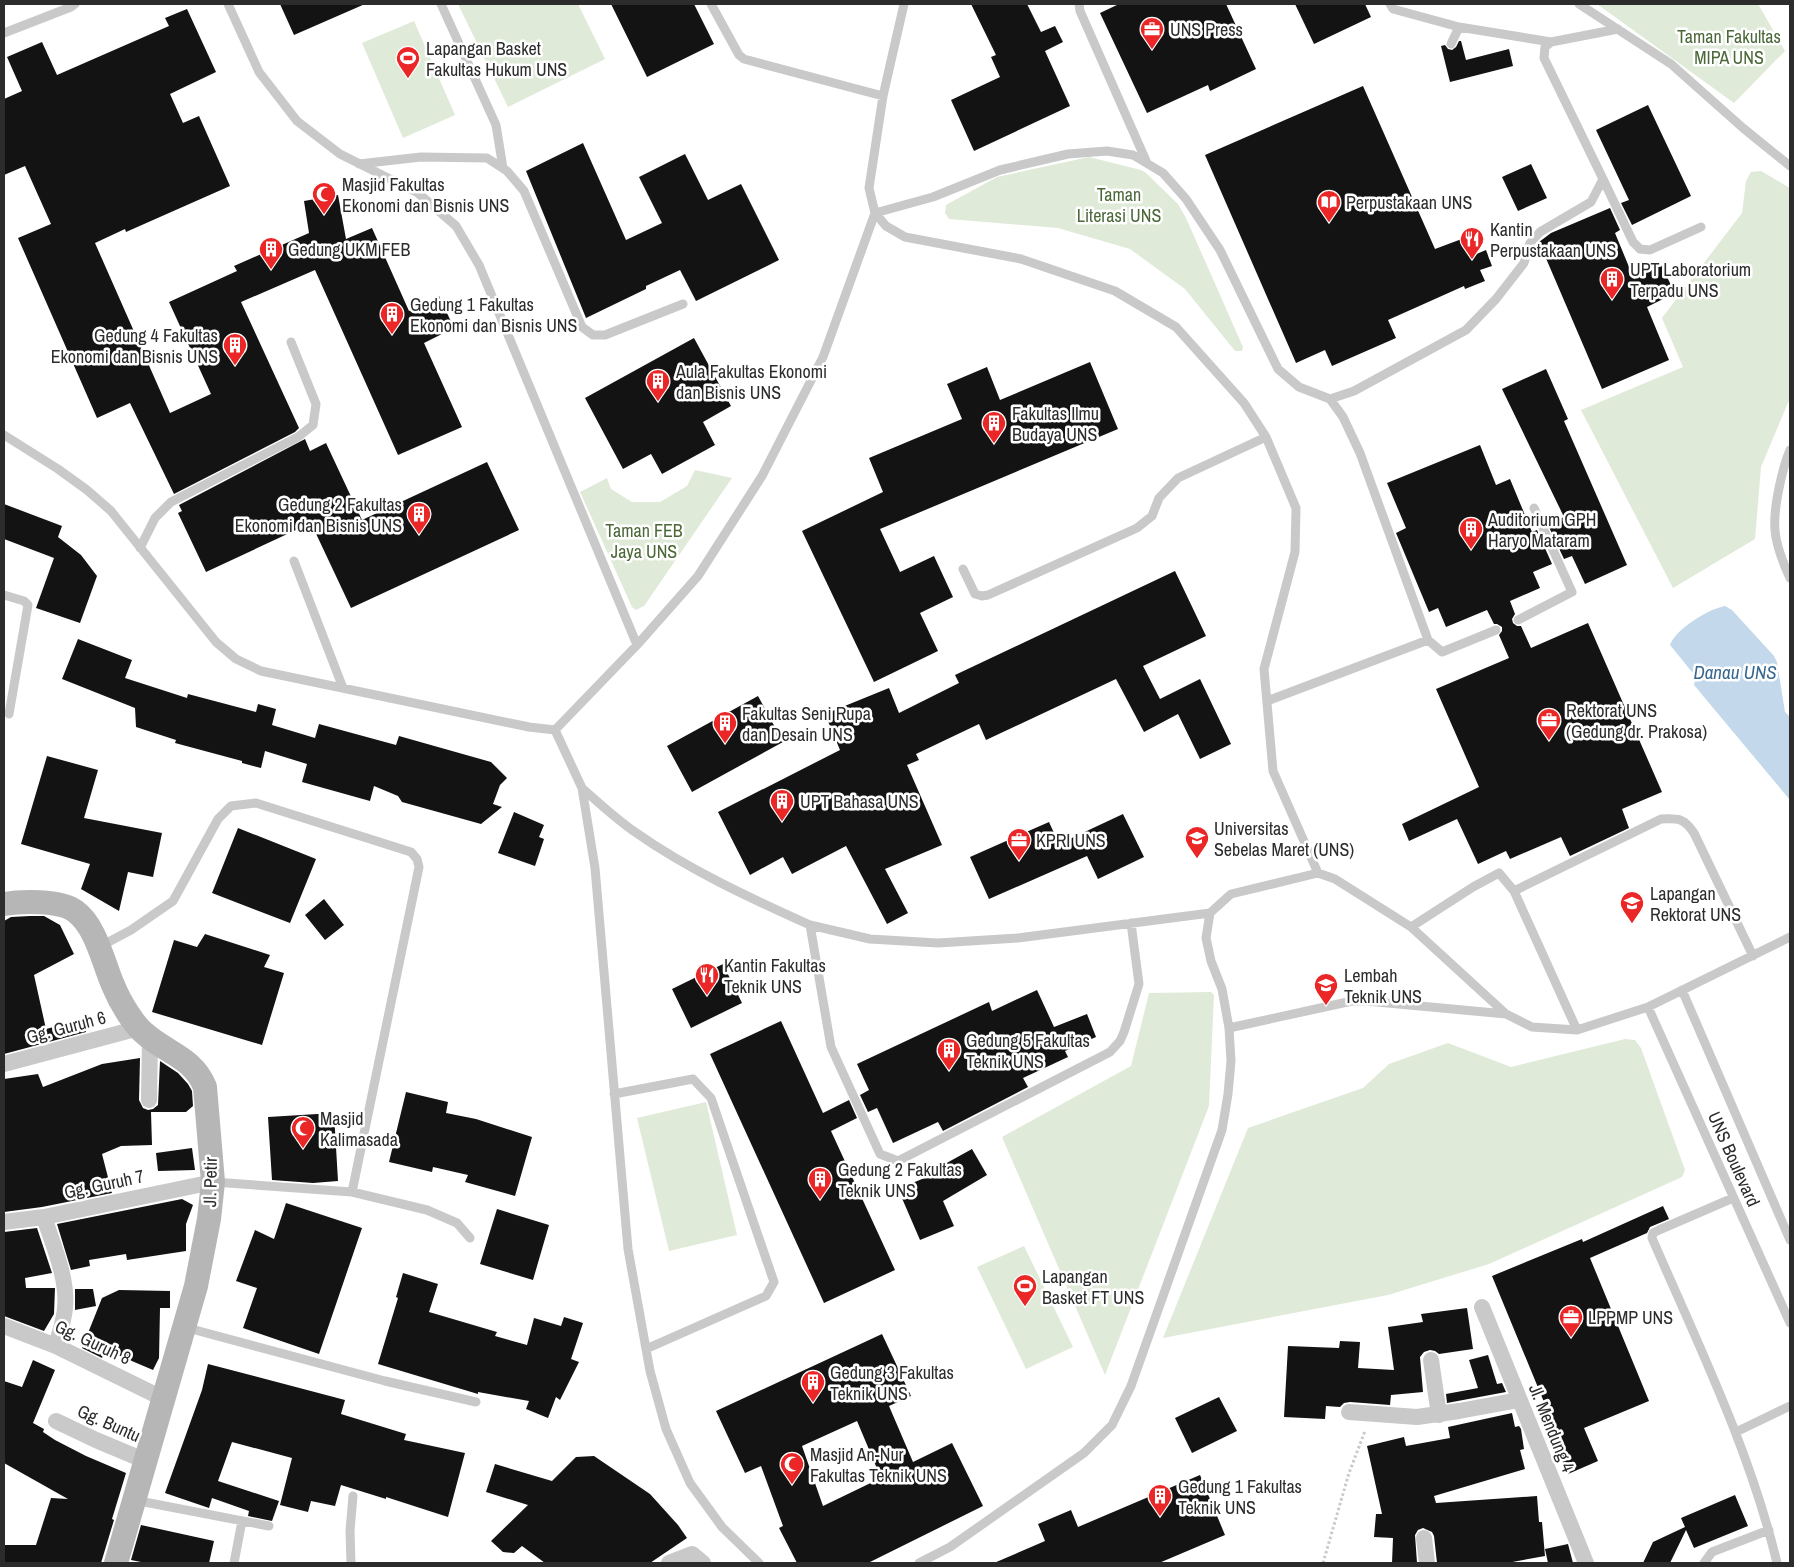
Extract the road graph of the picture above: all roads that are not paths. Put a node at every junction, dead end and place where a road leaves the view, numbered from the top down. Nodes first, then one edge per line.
1 (75, 4) edge
2 (228, 4) edge
3 (441, 4) edge
4 (711, 4) edge
5 (904, 4) edge
6 (1079, 4) edge
7 (1390, 4) edge
8 (1579, 4) edge
9 (1459, 27) junction
10 (1618, 29) junction
11 (4, 33) edge
12 (1551, 42) junction
13 (1451, 44) dead end
14 (883, 96) junction
15 (1147, 163) junction
16 (359, 164) junction
17 (1790, 166) edge
18 (502, 168) junction
19 (1603, 180) junction
20 (874, 213) junction
21 (1701, 227) dead end
22 (683, 304) dead end
23 (291, 342) dead end
24 (1330, 399) junction
25 (4, 435) edge
26 (1266, 437) junction
27 (1790, 450) edge
28 (1534, 508) dead end
29 (140, 548) junction
30 (294, 561) dead end
31 (963, 569) dead end
32 (1790, 578) edge
33 (4, 595) edge
34 (1518, 620) dead end
35 (1496, 630) dead end
36 (1428, 640) junction
37 (638, 645) junction
38 (343, 688) junction
39 (1268, 701) junction
40 (9, 714) dead end
41 (556, 730) junction
42 (582, 788) junction
43 (1318, 873) junction
44 (1514, 891) junction
45 (4, 904) edge
46 (1210, 913) junction
47 (1131, 923) junction
48 (810, 925) junction
49 (1411, 926) junction
50 (1790, 937) edge
51 (98, 947) junction
52 (1753, 956) junction
53 (1682, 990) junction
54 (1648, 1007) junction
55 (1506, 1014) junction
56 (1229, 1028) junction
57 (1577, 1030) junction
58 (144, 1033) junction
59 (4, 1064) edge
60 (614, 1094) junction
61 (149, 1100) dead end
62 (213, 1182) junction
63 (352, 1192) junction
64 (1733, 1198) junction
65 (44, 1217) junction
66 (4, 1222) edge
67 (470, 1238) dead end
68 (1790, 1240) edge
69 (1482, 1307) dead end
70 (1790, 1324) edge
71 (4, 1326) edge
72 (184, 1327) junction
73 (56, 1346) junction
74 (646, 1349) junction
75 (1431, 1360) dead end
76 (164, 1399) junction
77 (1519, 1400) junction
78 (476, 1402) dead end
79 (1790, 1406) edge
80 (1349, 1412) dead end
81 (1439, 1414) junction
82 (56, 1421) dead end
83 (1736, 1432) junction
84 (146, 1461) junction
85 (353, 1496) dead end
86 (134, 1500) junction
87 (242, 1521) junction
88 (269, 1526) dead end
89 (1769, 1530) junction
90 (1424, 1538) dead end
91 (697, 1558) edge
92 (116, 1563) edge
93 (234, 1563) edge
94 (352, 1563) edge
95 (669, 1563) edge
96 (759, 1563) edge
97 (919, 1563) edge
98 (1427, 1563) edge
99 (1586, 1563) edge
100 (1704, 1563) edge
101 (1777, 1563) edge

1 - 11 lane
2 - 16 lane
3 - 18 lane
4 - 14 lane
5 - 14 lane
6 - 15 lane
7 - 9 lane
8 - 10 lane
9 - 12 lane
9 - 13 lane
10 - 12 lane
10 - 17 lane
12 - 19 lane
14 - 20 lane
15 - 20 lane
15 - 24 lane
16 - 18 lane
16 - 37 lane
18 - 22 lane
19 - 21 lane
19 - 24 lane
20 - 26 lane
20 - 37 lane
23 - 29 lane
24 - 36 lane
25 - 29 lane
26 - 31 lane
26 - 39 lane
27 - 32 lane
28 - 34 lane
29 - 38 lane
30 - 38 lane
33 - 40 lane
35 - 36 lane
36 - 39 lane
37 - 41 lane
38 - 41 lane
39 - 43 lane
41 - 42 lane
42 - 48 lane
42 - 60 lane
43 - 46 lane
43 - 49 lane
44 - 49 lane
44 - 52 lane
44 - 57 lane
45 - 51 main road, Jl. Petir
46 - 47 lane
46 - 56 lane
47 - 48 lane
47 - 48 lane
49 - 55 lane
50 - 52 lane
51 - 58 main road, Jl. Petir
51 - 63 lane
52 - 53 lane
53 - 54 lane
53 - 68 lane, UNS Boulevard
54 - 57 lane
54 - 64 lane, UNS Boulevard
55 - 56 lane
55 - 57 lane
56 - 97 lane
58 - 59 street, Gg. Guruh 6
58 - 61 street
58 - 62 main road, Jl. Petir
60 - 74 lane
60 - 74 lane
62 - 63 lane
62 - 65 street, Gg. Guruh 7
62 - 72 main road, Jl. Petir
63 - 67 lane
64 - 70 lane, UNS Boulevard
64 - 83 lane
65 - 66 street, Gg. Guruh 7
65 - 73 street
69 - 77 street, Jl. Mendung 4
71 - 73 street, Gg. Guruh 8
72 - 76 main road, Jl. Petir
72 - 78 lane
73 - 76 street, Gg. Guruh 8
74 - 96 lane
75 - 81 street
76 - 84 main road, Jl. Petir
77 - 81 street
77 - 99 street, Jl. Mendung 4
79 - 83 lane
80 - 81 street
82 - 84 street, Gg. Buntu
83 - 89 lane
84 - 86 main road, Jl. Petir
85 - 94 lane
86 - 87 lane
86 - 92 main road, Jl. Petir
87 - 88 lane
87 - 93 lane
89 - 100 lane
89 - 101 lane
90 - 98 street
91 - 95 street

